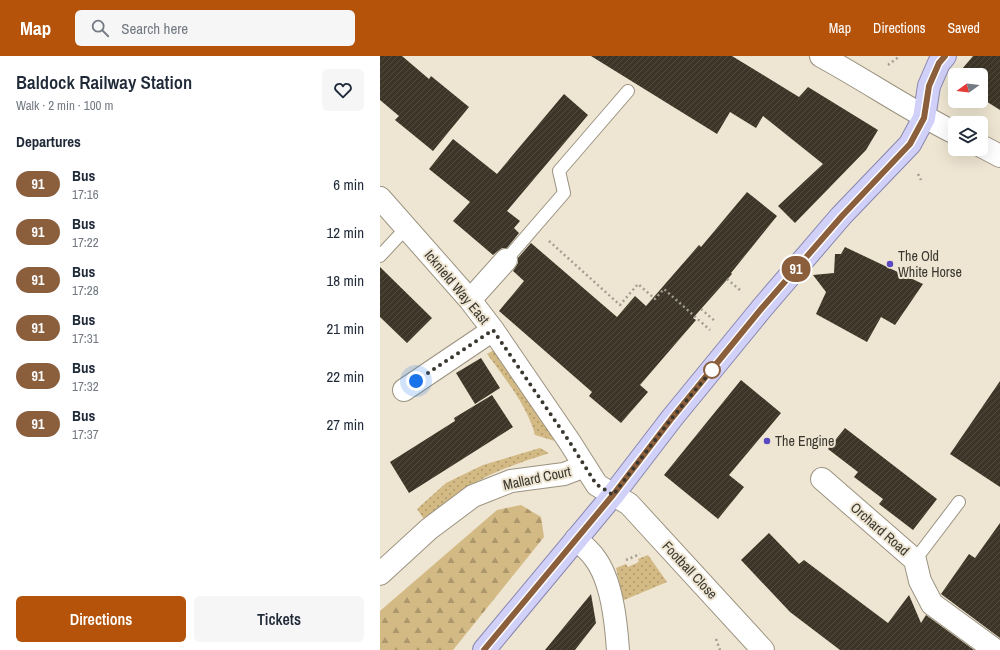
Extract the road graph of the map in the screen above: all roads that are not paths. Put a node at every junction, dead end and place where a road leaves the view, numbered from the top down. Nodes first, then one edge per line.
1 (821, 56) edge
2 (945, 56) edge
3 (628, 91) dead end
4 (924, 118) junction
5 (948, 130) edge
6 (988, 150) edge
7 (1000, 156) edge
8 (380, 198) edge
9 (407, 227) junction
10 (380, 256) edge
11 (506, 260) joint
12 (470, 300) junction
13 (493, 330) junction
14 (404, 390) dead end
15 (585, 466) junction
16 (822, 479) dead end
17 (613, 495) junction
18 (959, 502) dead end
19 (576, 539) junction
20 (915, 560) junction
21 (380, 574) edge
22 (484, 650) edge
23 (618, 650) edge
24 (763, 650) edge
25 (995, 650) edge

1 - 4 street
2 - 4 main road
3 - 11 lane
4 - 5 street
4 - 17 main road
6 - 7 street
8 - 9 street, Icknield Way East
9 - 10 lane
9 - 12 street, Icknield Way East
11 - 12 street
12 - 13 street, Icknield Way East
13 - 14 street
13 - 15 street, Icknield Way East
15 - 17 street, Icknield Way East
15 - 21 street, Mallard Court
16 - 20 street, Orchard Road
17 - 19 main road
17 - 24 street, Football Close
18 - 20 lane
19 - 22 main road
19 - 23 street
20 - 25 street, Orchard Road

